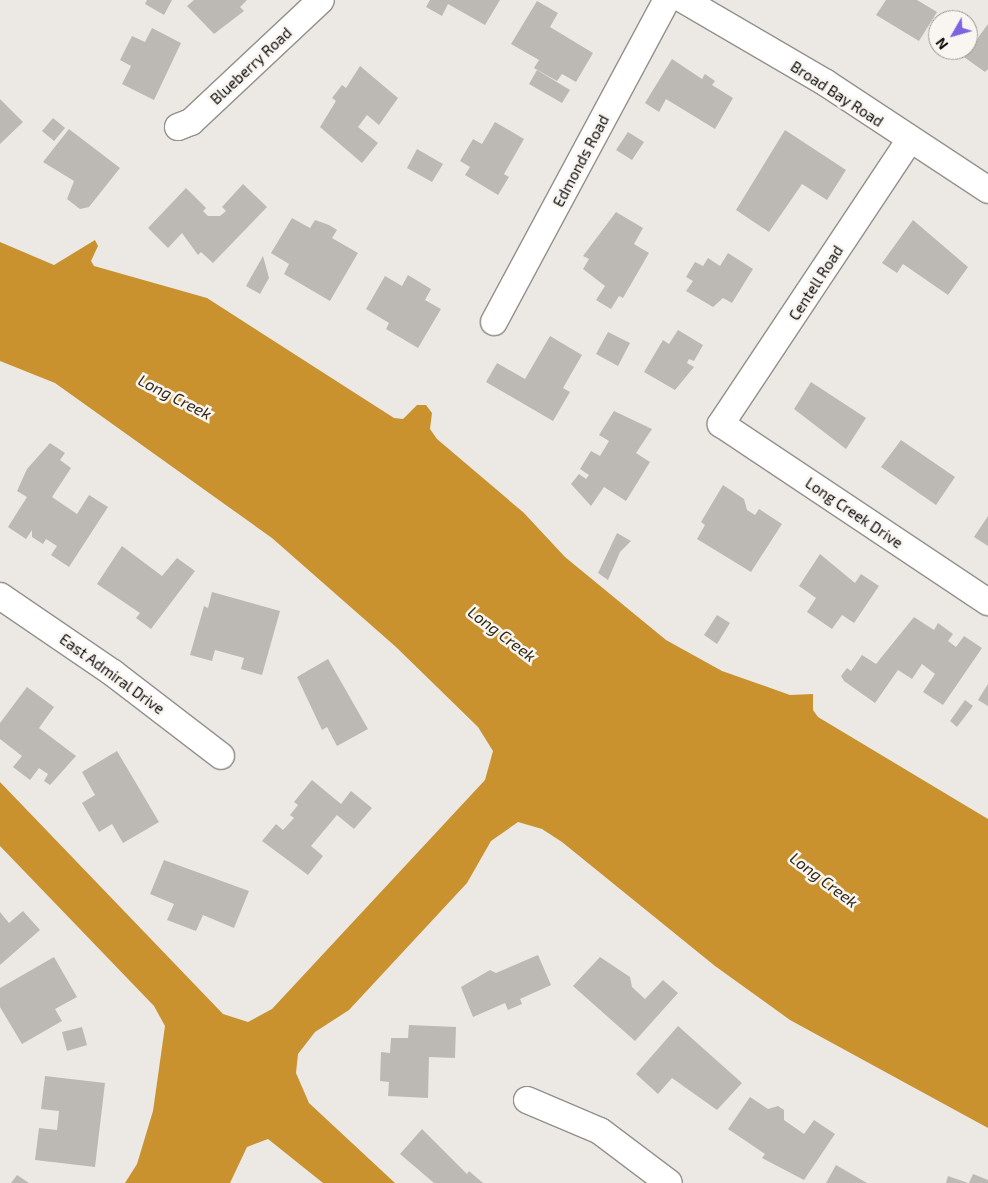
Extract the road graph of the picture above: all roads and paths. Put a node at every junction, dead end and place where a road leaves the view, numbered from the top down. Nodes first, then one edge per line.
1 (320, 0) edge
2 (667, 0) edge
3 (684, 0) edge
4 (178, 127) dead end
5 (909, 141) junction
6 (988, 190) edge
7 (494, 322) dead end
8 (721, 424) joint
9 (0, 596) edge
10 (988, 602) edge
11 (221, 756) dead end
12 (527, 1100) dead end
13 (669, 1183) edge

1 - 4 street, Blueberry Road
2 - 7 street, Edmonds Road
3 - 5 street, Broad Bay Road
5 - 6 street, Broad Bay Road
5 - 8 street, Centell Road
8 - 10 street, Long Creek Drive
9 - 11 street, East Admiral Drive
12 - 13 street

